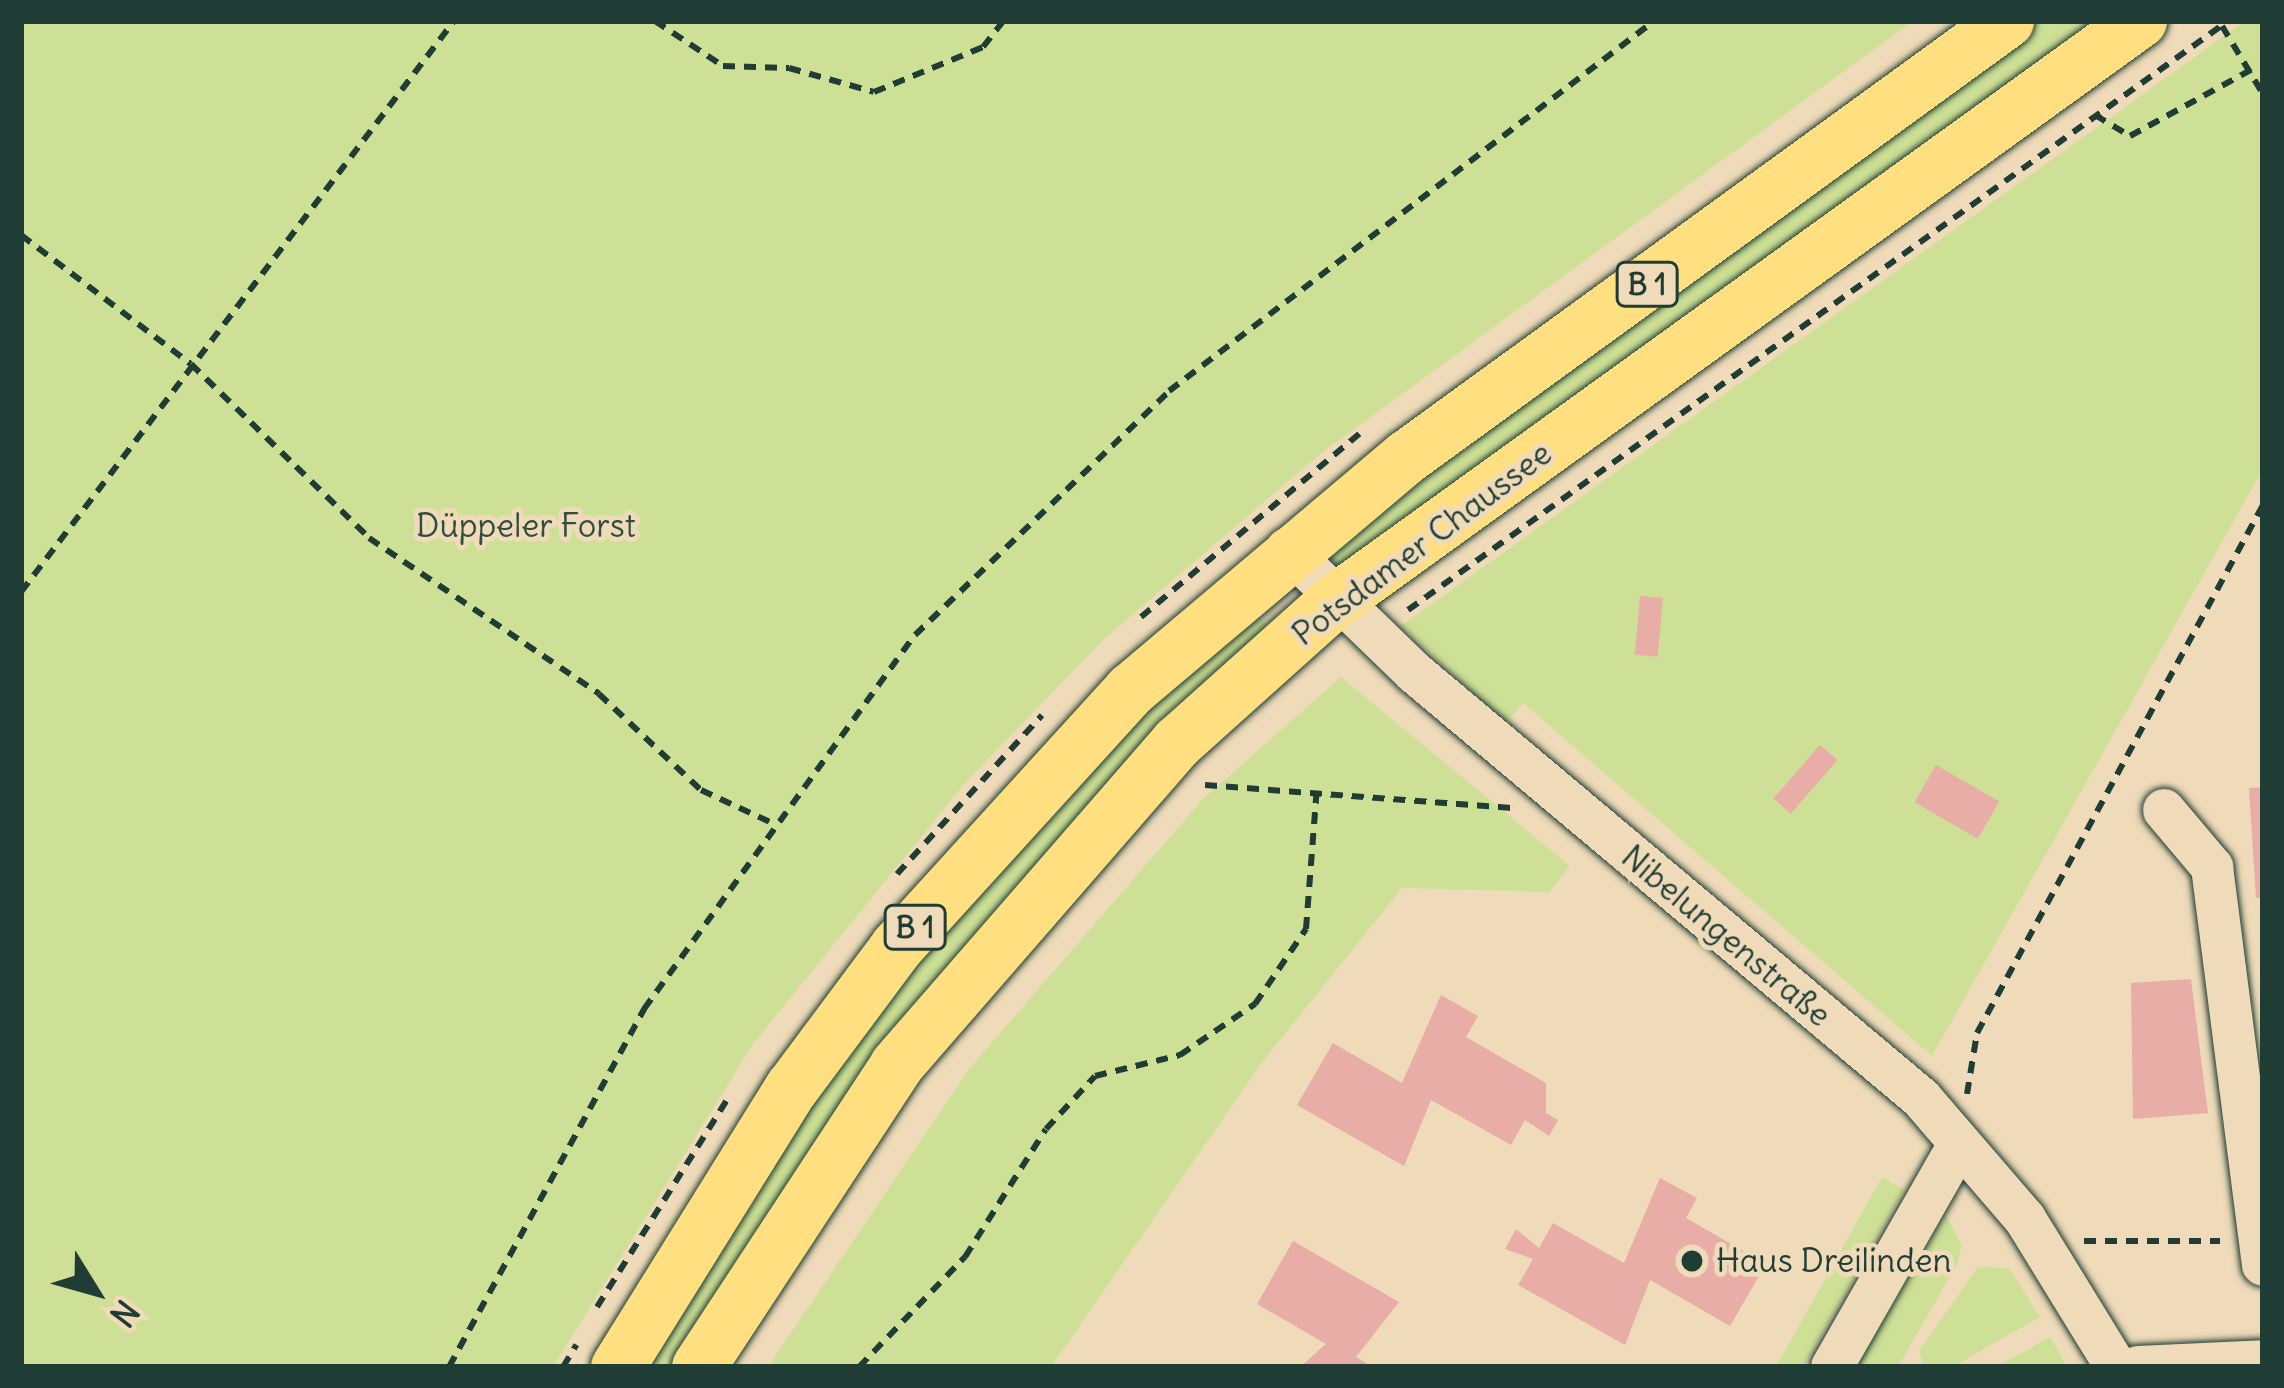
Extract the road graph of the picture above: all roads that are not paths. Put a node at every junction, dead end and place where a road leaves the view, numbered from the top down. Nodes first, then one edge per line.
1 (2007, 21) edge
2 (2140, 21) edge
3 (1287, 549) junction
4 (1334, 602) junction
5 (2164, 809) dead end
6 (1959, 1144) junction
7 (2261, 1253) edge
8 (2263, 1361) edge
9 (619, 1367) edge
10 (699, 1367) edge
11 (1832, 1367) edge
12 (2116, 1367) edge
13 (2138, 1367) edge

1 - 3 main road, B 1
2 - 4 main road, Potsdamer Chaussee / B 1
3 - 4 street, Nibelungenstraße
3 - 9 main road, B 1
4 - 6 street, Nibelungenstraße
4 - 10 main road, Potsdamer Chaussee / B 1
5 - 7 street
6 - 11 street
6 - 12 street, Nibelungenstraße
8 - 13 street

